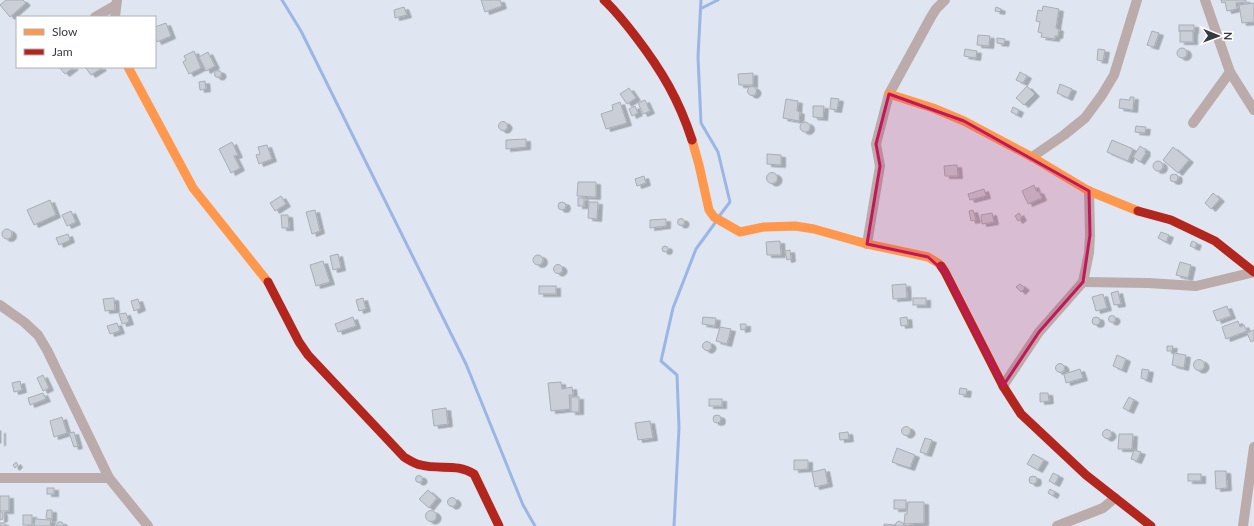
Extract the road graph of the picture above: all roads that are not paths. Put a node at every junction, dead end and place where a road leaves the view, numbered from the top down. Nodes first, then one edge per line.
1 (604, 0) edge
2 (945, 0) edge
3 (1137, 0) edge
4 (1205, 0) edge
5 (116, 3) edge
6 (96, 16) edge
7 (115, 16) edge
8 (129, 68) edge
9 (1230, 72) junction
10 (889, 94) junction
11 (1254, 110) edge
12 (1193, 123) dead end
13 (1032, 157) junction
14 (1089, 191) junction
15 (867, 244) junction
16 (1254, 272) edge
17 (1084, 282) junction
18 (0, 305) edge
19 (1003, 386) junction
20 (1254, 447) edge
21 (0, 478) edge
22 (109, 478) junction
23 (1115, 498) junction
24 (148, 526) edge
25 (499, 526) edge
26 (1057, 526) edge
27 (1151, 526) edge
28 (1243, 526) edge

1 - 15 street
2 - 10 street
3 - 13 street
4 - 9 street
5 - 6 street
5 - 7 street
8 - 25 street
9 - 11 street
9 - 12 street
10 - 13 street
10 - 15 street
13 - 14 street
14 - 16 street
14 - 17 street
15 - 19 street
16 - 17 street
17 - 19 street
18 - 22 street
19 - 23 street
20 - 28 street
21 - 22 street
22 - 24 street
23 - 26 street
23 - 27 street

